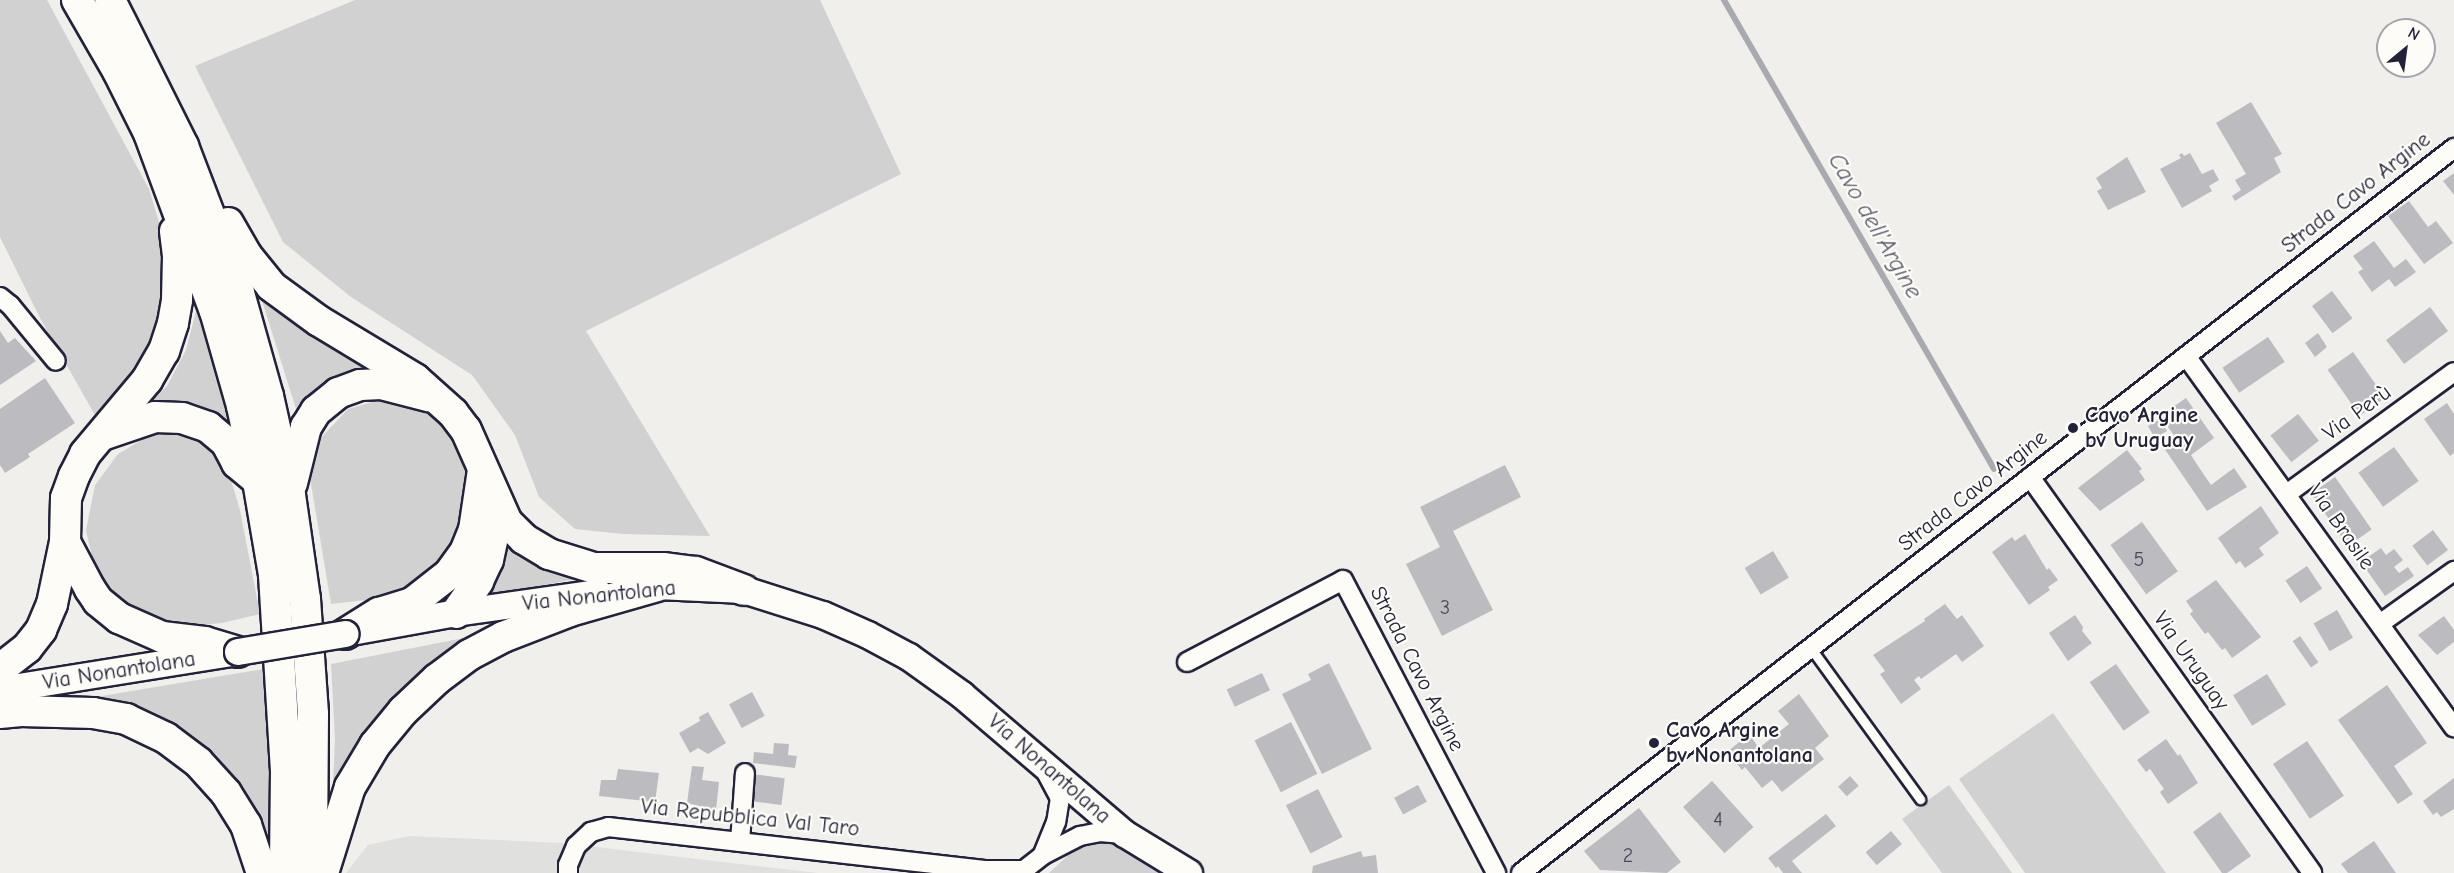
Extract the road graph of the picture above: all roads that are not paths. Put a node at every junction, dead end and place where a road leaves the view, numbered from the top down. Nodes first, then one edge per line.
1 (77, 0) edge
2 (110, 0) edge
3 (183, 146) junction
4 (2454, 148) edge
5 (171, 192) junction
6 (0, 297) edge
7 (2186, 356) junction
8 (56, 361) dead end
9 (2454, 372) edge
10 (436, 399) junction
11 (102, 435) junction
12 (484, 467) junction
13 (2030, 477) junction
14 (258, 481) junction
15 (2288, 493) junction
16 (290, 495) junction
17 (496, 501) junction
18 (65, 542) junction
19 (2454, 571) edge
20 (657, 586) junction
21 (744, 590) junction
22 (456, 613) junction
23 (2381, 623) junction
24 (345, 634) junction
25 (1810, 647) junction
26 (238, 652) junction
27 (1186, 662) dead end
28 (0, 669) edge
29 (0, 690) edge
30 (0, 713) edge
31 (2454, 727) edge
32 (1042, 764) junction
33 (745, 773) dead end
34 (1920, 799) dead end
35 (1125, 834) junction
36 (740, 842) junction
37 (1043, 855) junction
38 (954, 869) edge
39 (262, 873) edge
40 (285, 873) edge
41 (312, 873) edge
42 (323, 873) edge
43 (568, 873) edge
44 (1189, 873) edge
45 (1496, 873) edge
46 (1521, 873) edge
47 (2312, 873) edge

1 - 5 highway
2 - 3 highway
3 - 10 highway
3 - 16 highway
4 - 7 street, Strada Cavo Argine
5 - 11 highway
5 - 14 highway
6 - 8 street
7 - 13 street, Strada Cavo Argine
7 - 15 street, Via Brasile
9 - 15 street, Via Perù
10 - 12 highway
10 - 16 highway
11 - 14 highway
11 - 18 highway
12 - 17 highway
12 - 24 highway
13 - 25 street, Strada Cavo Argine
13 - 47 street, Via Uruguay
14 - 40 highway
15 - 23 street, Via Brasile
16 - 41 highway
17 - 21 highway
17 - 22 highway
18 - 26 highway
18 - 28 highway
19 - 23 street
20 - 21 main road, Via Nonantolana
20 - 22 main road, Via Nonantolana
20 - 42 highway
21 - 32 main road, Via Nonantolana
22 - 24 main road, Via Nonantolana
23 - 31 street, Via Brasile
24 - 26 main road, Via Nonantolana, bridge
25 - 34 lane
25 - 46 street, Strada Cavo Argine
26 - 29 main road, Via Nonantolana
27 - 45 street, Strada Cavo Argine
30 - 39 highway
32 - 35 main road, Via Nonantolana
32 - 37 street
33 - 36 street
35 - 37 street, Via Repubblica Val Taro
35 - 44 main road, Via Nonantolana
36 - 38 street, Via Repubblica Val Taro
36 - 43 street, Via Repubblica Val Taro
37 - 38 street, Via Repubblica Val Taro

